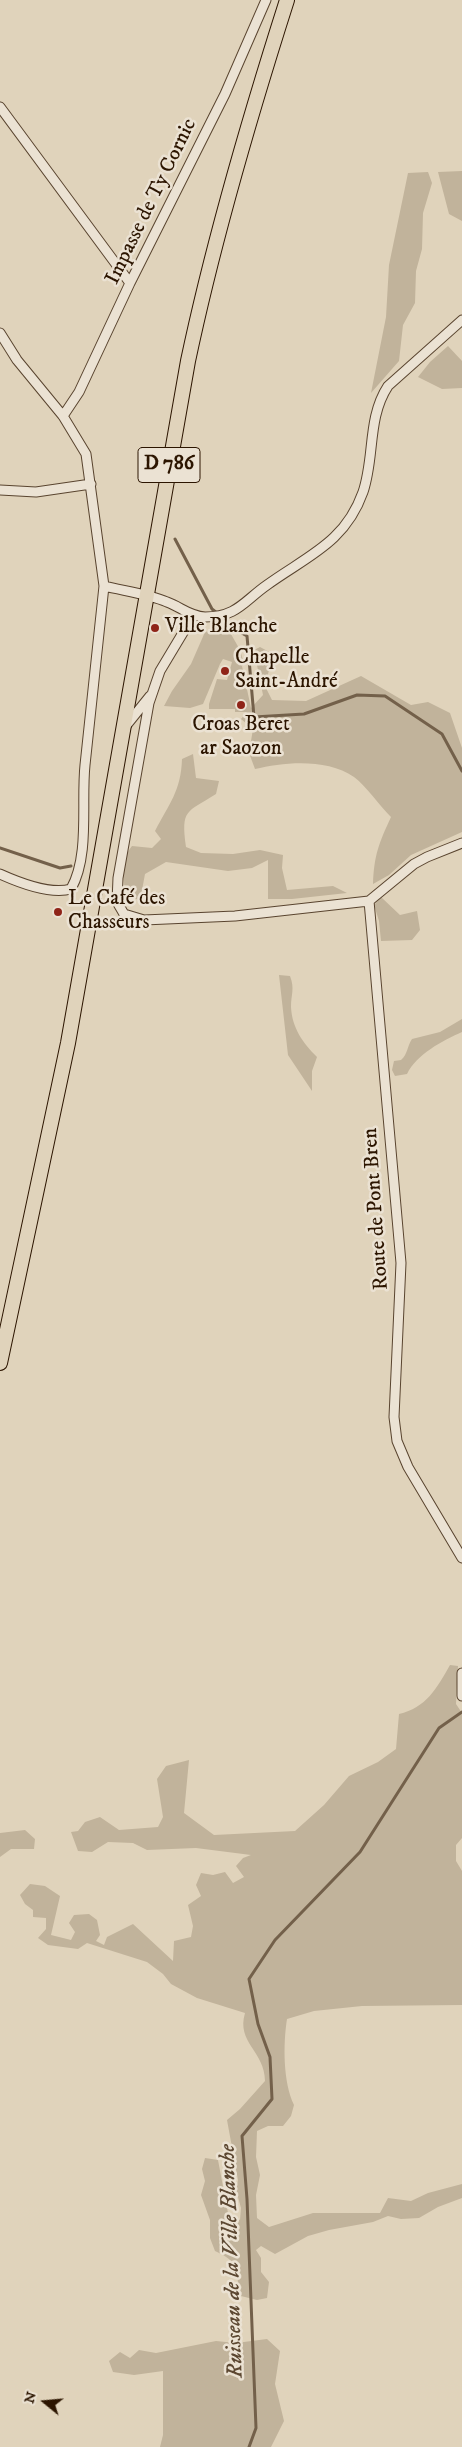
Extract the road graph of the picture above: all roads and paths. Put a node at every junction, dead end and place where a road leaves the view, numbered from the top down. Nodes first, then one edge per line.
1 (266, 0) edge
2 (287, 0) edge
3 (0, 107) edge
4 (130, 283) junction
5 (462, 320) edge
6 (0, 334) edge
7 (64, 416) junction
8 (91, 484) junction
9 (0, 490) edge
10 (104, 586) junction
11 (147, 597) junction
12 (193, 616) junction
13 (152, 693) junction
14 (124, 729) junction
15 (462, 843) edge
16 (0, 874) edge
17 (369, 901) junction
18 (0, 1363) edge
19 (462, 1558) edge
20 (462, 1673) edge
21 (462, 1696) edge

1 - 4 street, Impasse de Ty Cornic
2 - 11 main road, D 786
3 - 4 street
4 - 7 street, Impasse de Ty Cornic
5 - 12 street
6 - 7 street
7 - 8 street
8 - 9 street
8 - 10 street
10 - 11 street
10 - 16 street
11 - 12 street
11 - 14 main road, D 786
12 - 13 street
13 - 14 street
13 - 17 street
14 - 18 main road, D 786
15 - 17 street
17 - 19 street, Route de Pont Bren
20 - 21 street

